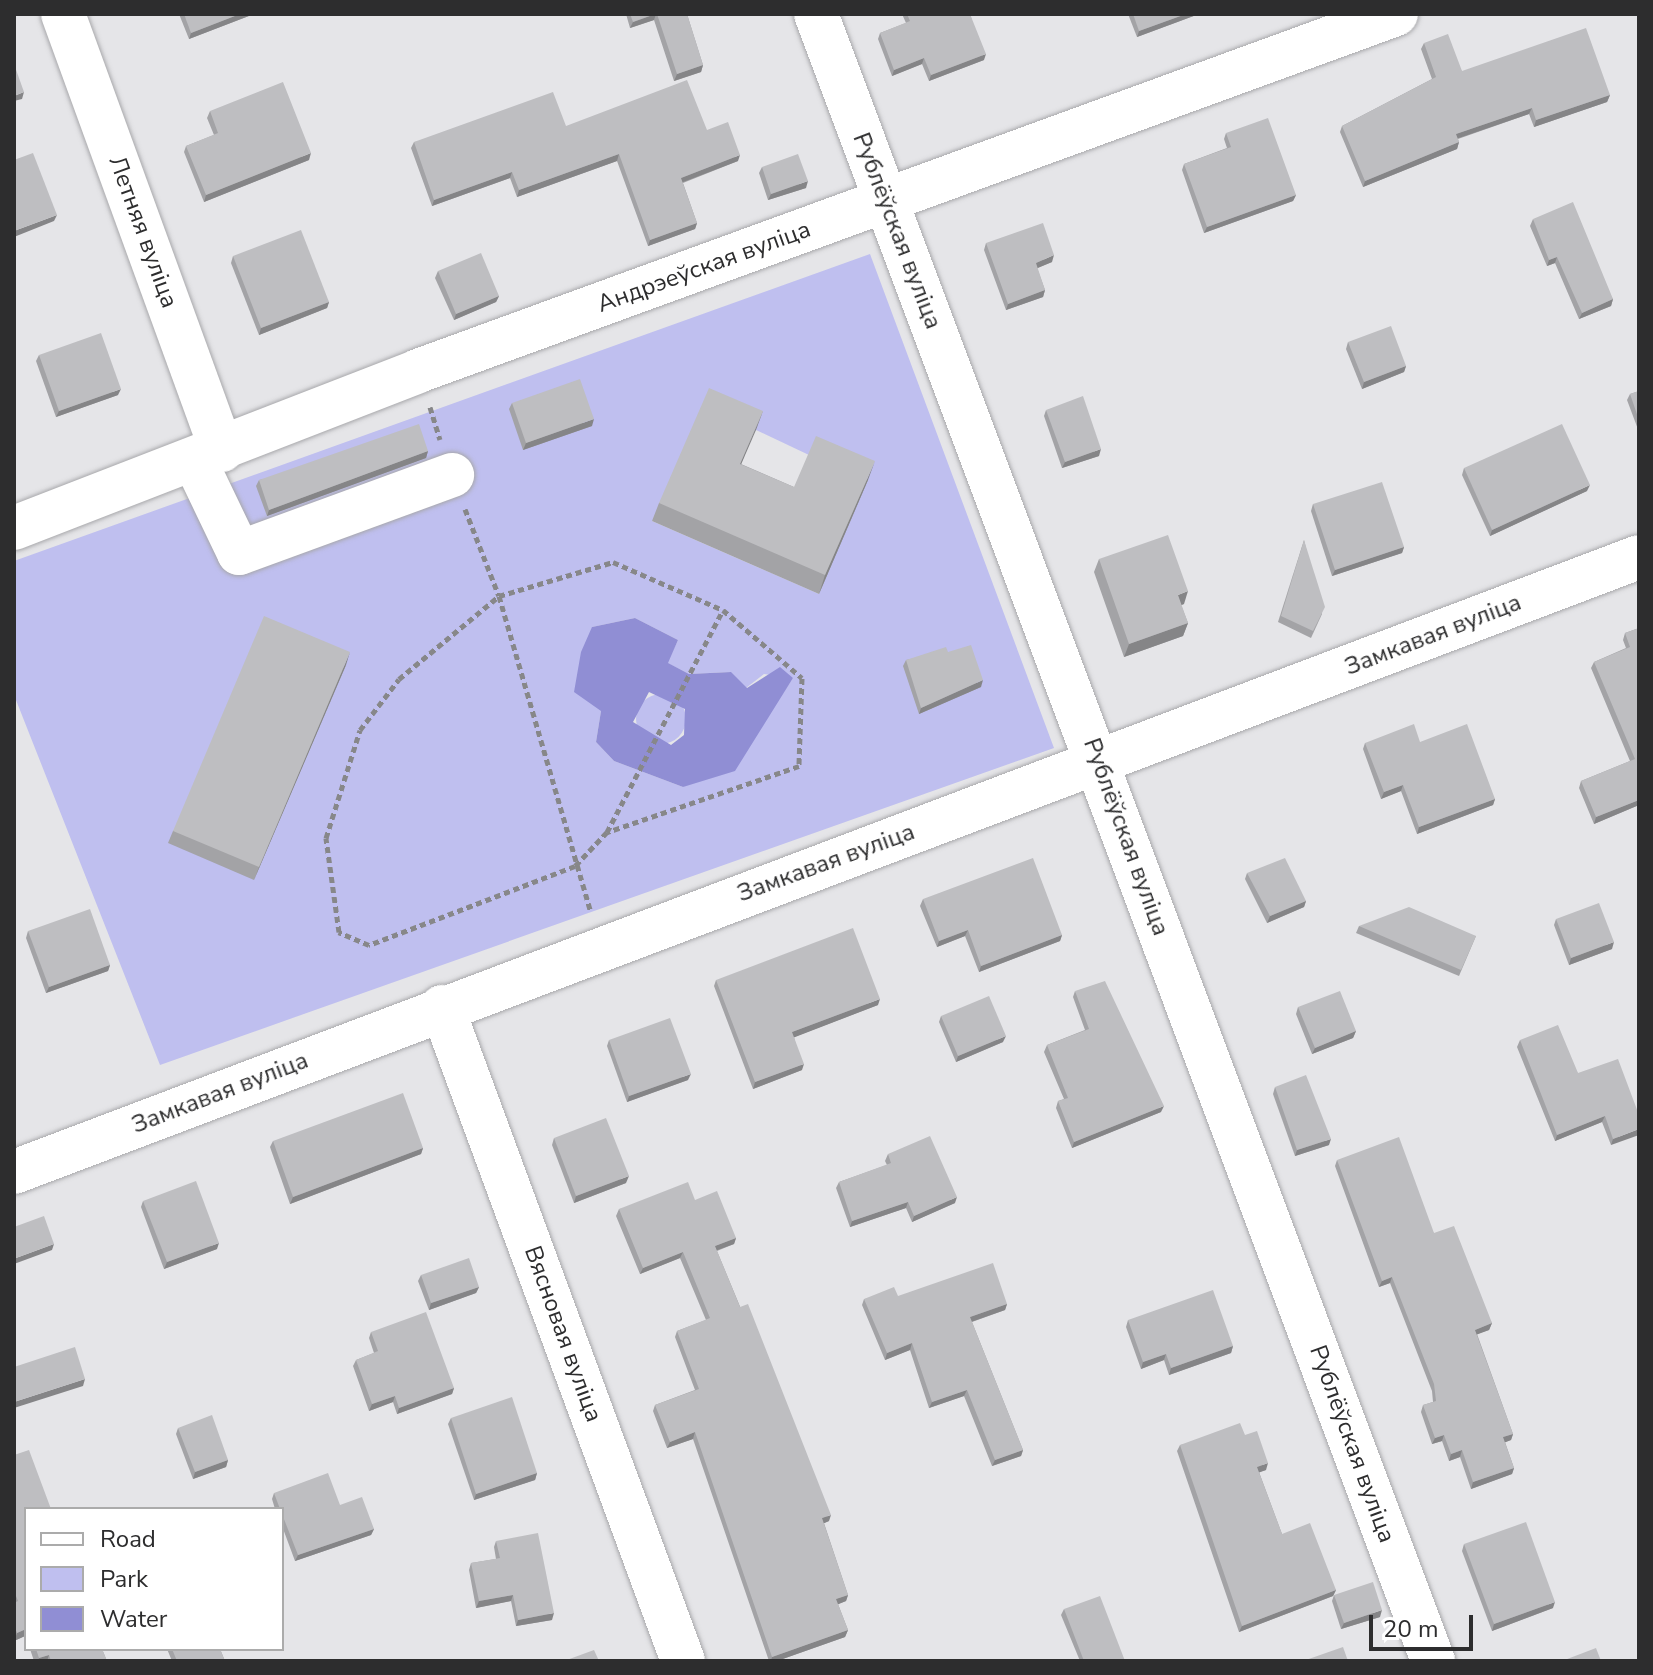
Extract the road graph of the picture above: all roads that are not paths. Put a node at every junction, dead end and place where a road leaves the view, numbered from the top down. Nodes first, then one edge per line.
1 (63, 14) edge
2 (816, 14) edge
3 (1396, 14) edge
4 (886, 201) junction
5 (208, 455) junction
6 (452, 475) road end
7 (14, 528) edge
8 (1639, 557) edge
9 (1098, 762) junction
10 (442, 1007) junction
11 (14, 1172) edge
12 (683, 1661) edge
13 (1433, 1661) edge

1 - 5 street, Летняя вуліца
2 - 4 street, Рублёўская вуліца
3 - 4 street, Андрэеўская вуліца
4 - 5 street, Андрэеўская вуліца
4 - 9 street, Рублёўская вуліца
5 - 6 street, Летняя вуліца
5 - 7 street, Андрэеўская вуліца
8 - 9 street, Замкавая вуліца
9 - 10 street, Замкавая вуліца
9 - 13 street, Рублёўская вуліца
10 - 11 street, Замкавая вуліца
10 - 12 street, Вясновая вуліца

